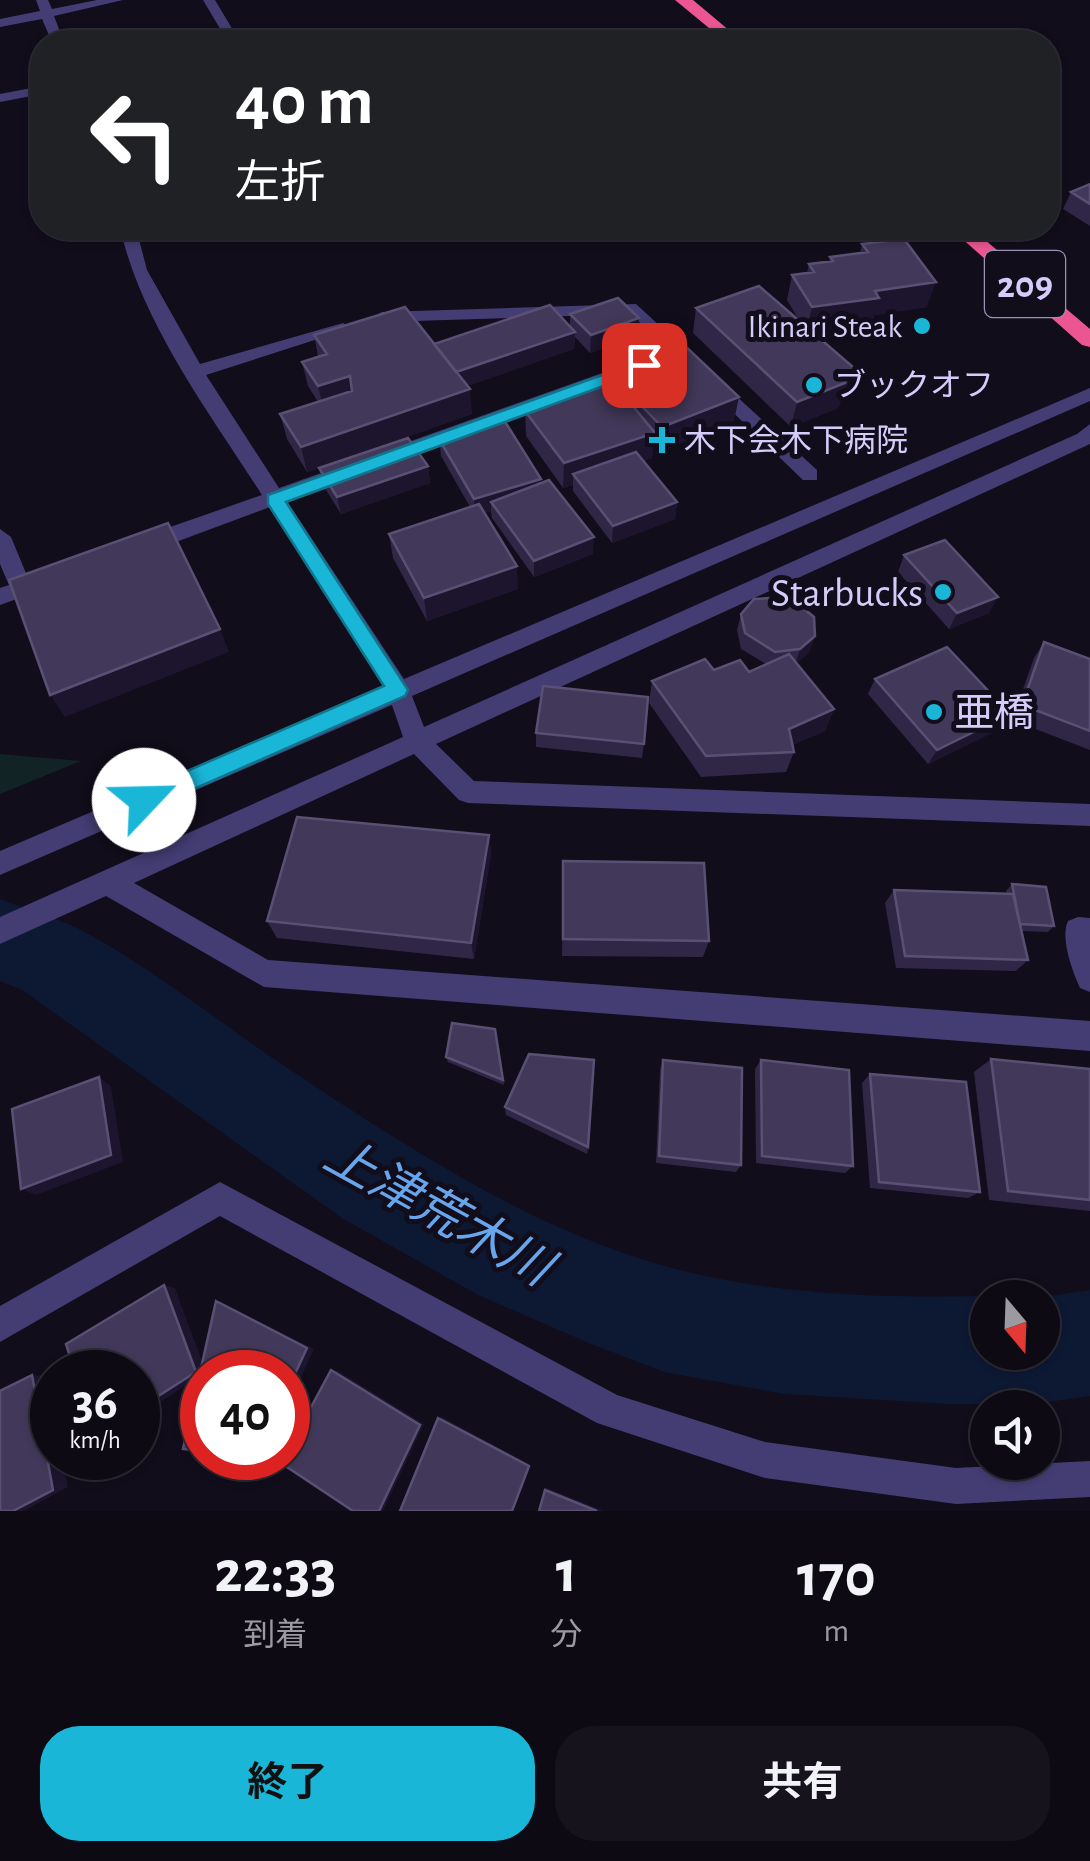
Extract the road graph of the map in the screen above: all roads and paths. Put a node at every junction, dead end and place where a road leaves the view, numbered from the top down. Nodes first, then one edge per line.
1 (41, 0) edge
2 (118, 0) edge
3 (209, 0) edge
4 (683, 0) edge
5 (48, 15) junction
6 (0, 23) edge
7 (54, 30) edge
8 (227, 30) edge
9 (720, 30) edge
10 (30, 92) edge
11 (0, 98) edge
12 (131, 240) edge
13 (974, 240) edge
14 (1090, 340) edge
15 (681, 352) junction
16 (194, 372) junction
17 (1090, 394) edge
18 (1090, 431) edge
19 (810, 475) dead end
20 (275, 499) junction
21 (0, 537) edge
22 (112, 556) edge
23 (58, 575) edge
24 (11, 592) edge
25 (398, 690) junction
26 (417, 741) junction
27 (1090, 816) edge
28 (0, 863) edge
29 (101, 885) junction
30 (0, 931) edge
31 (1090, 931) edge
32 (1090, 978) edge
33 (1090, 1036) edge
34 (0, 1325) edge
35 (1090, 1479) edge

1 - 5 street
2 - 5 street
3 - 8 street
4 - 9 highway
5 - 6 street
5 - 7 street
10 - 11 street
12 - 16 street
13 - 14 highway, 209
15 - 16 street
15 - 19 street
15 - 20 street
16 - 20 street
17 - 25 street
18 - 26 street
20 - 22 street
20 - 25 street
21 - 24 street
23 - 24 street
25 - 26 street
25 - 28 street
26 - 27 street
26 - 29 street
29 - 30 street
29 - 33 street
31 - 32 street
34 - 35 street

